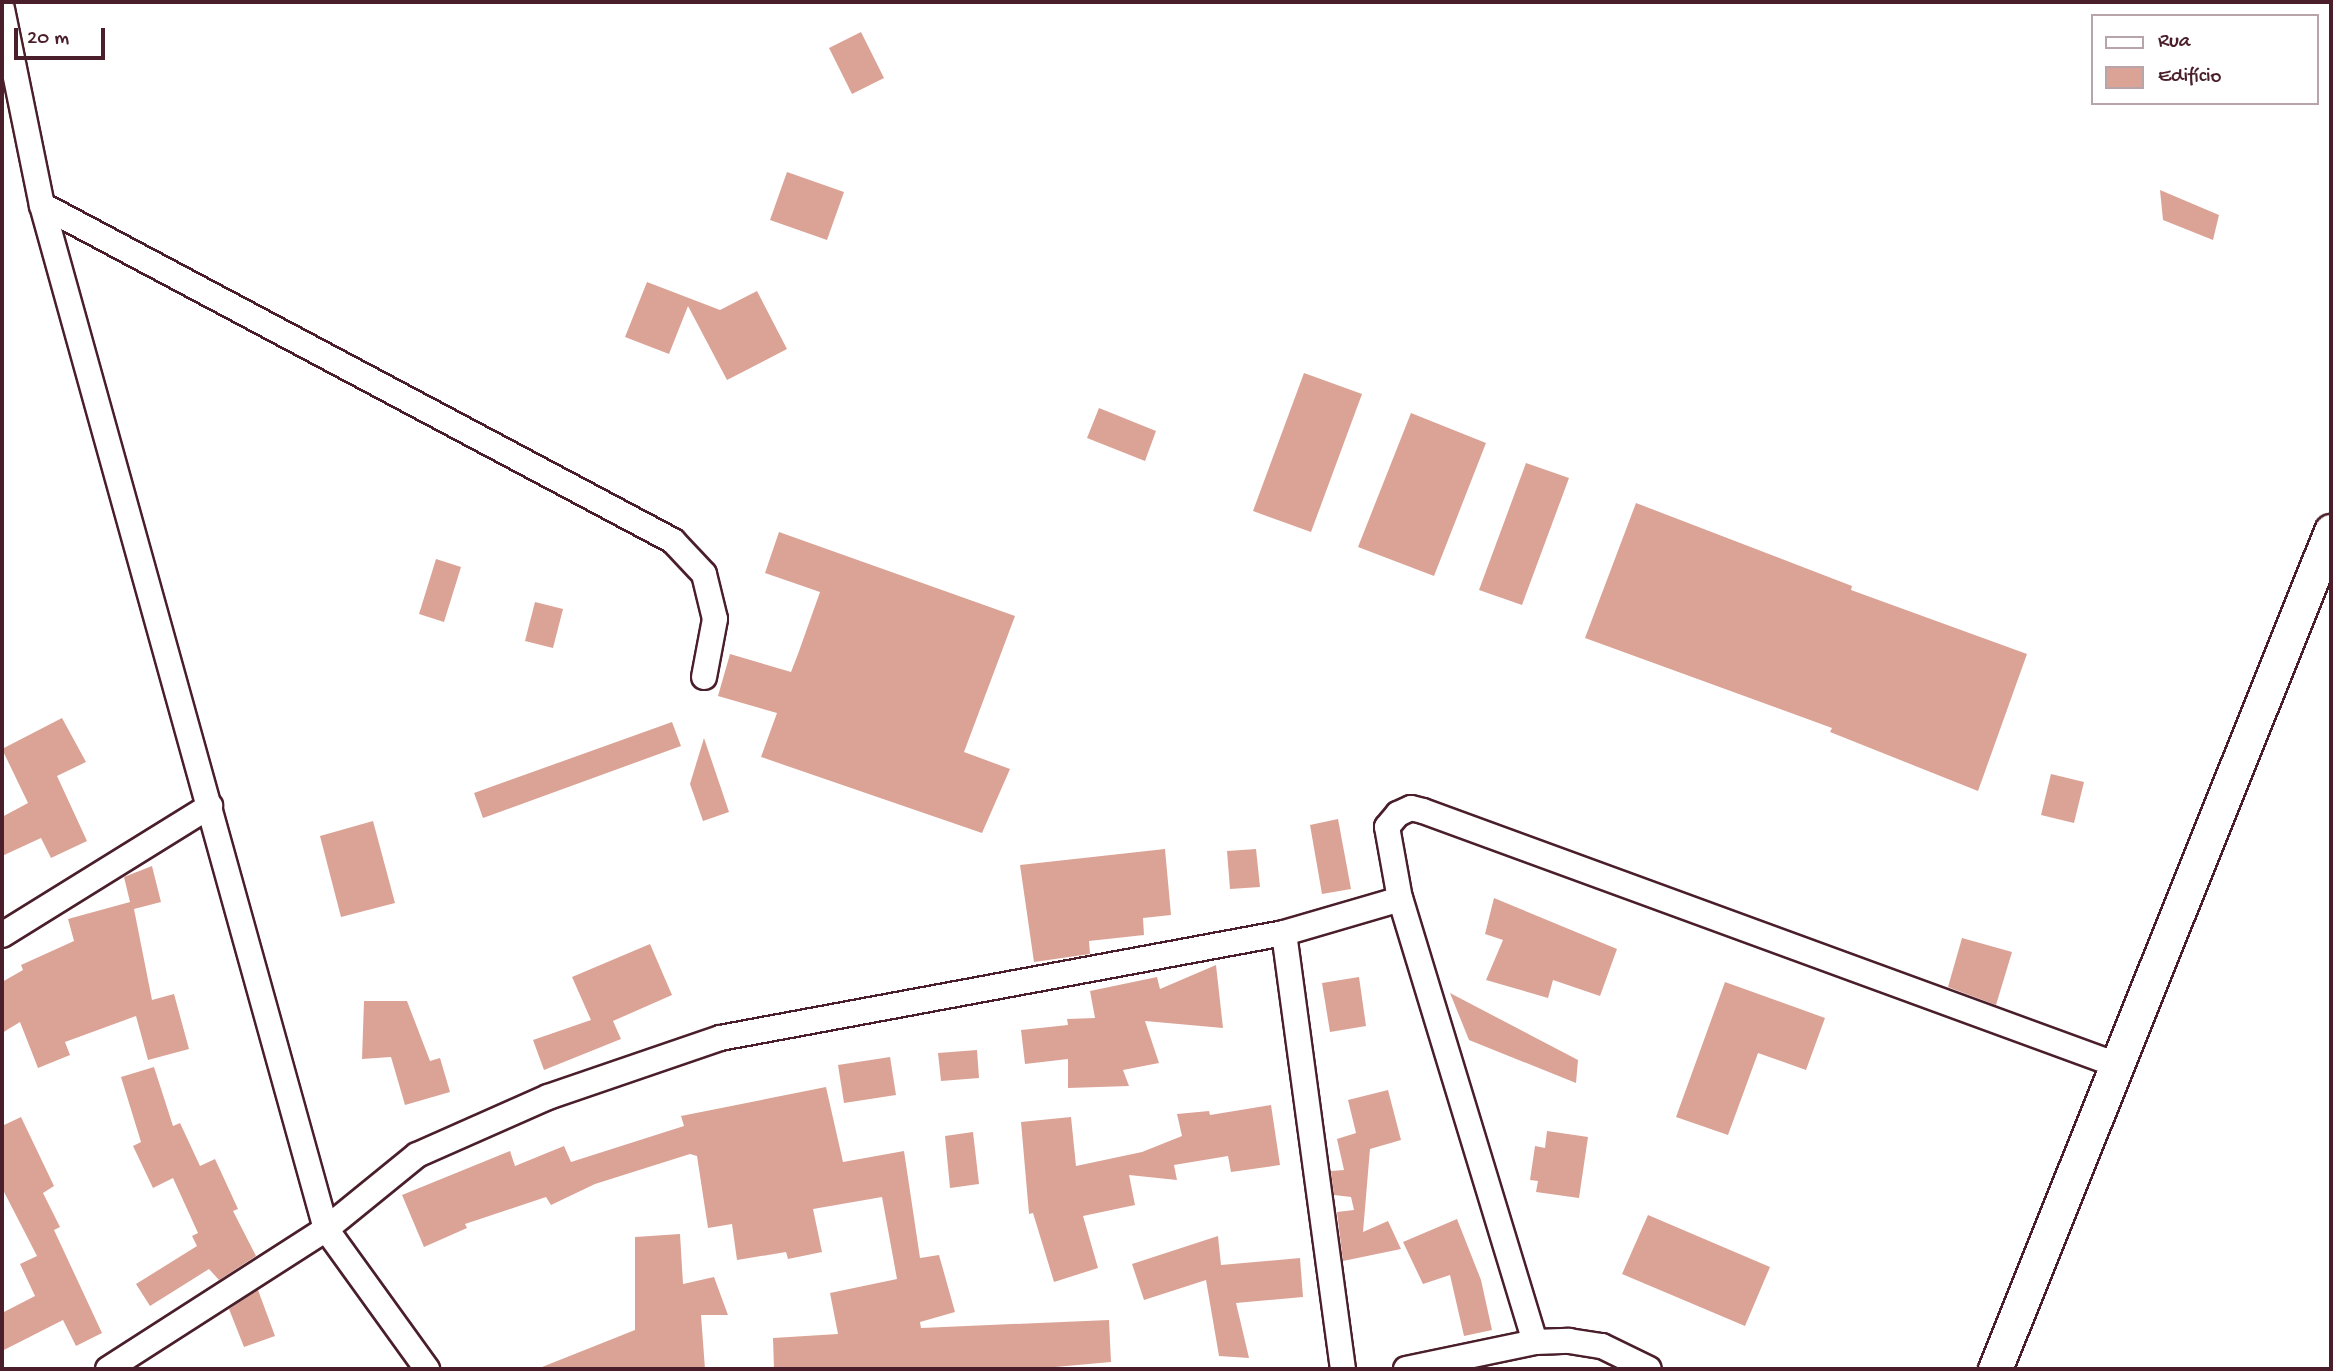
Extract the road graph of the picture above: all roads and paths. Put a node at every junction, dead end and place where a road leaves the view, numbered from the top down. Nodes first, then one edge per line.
1 (2, 11) edge
2 (42, 205) junction
3 (2331, 531) edge
4 (704, 677) dead end
5 (210, 806) junction
6 (1400, 899) junction
7 (1284, 933) junction
8 (2, 935) edge
9 (2117, 1065) junction
10 (326, 1229) junction
11 (1535, 1342) junction
12 (1999, 1368) edge
13 (108, 1369) edge
14 (427, 1369) edge
15 (1343, 1369) edge
16 (1406, 1369) edge
17 (1649, 1369) edge

1 - 2 street
2 - 4 street
2 - 5 street
3 - 9 main road
5 - 8 street
5 - 10 street
6 - 7 street
6 - 9 street
6 - 11 street
7 - 10 street
7 - 15 street
9 - 12 main road
10 - 13 street
10 - 14 street
11 - 16 street
11 - 17 street

